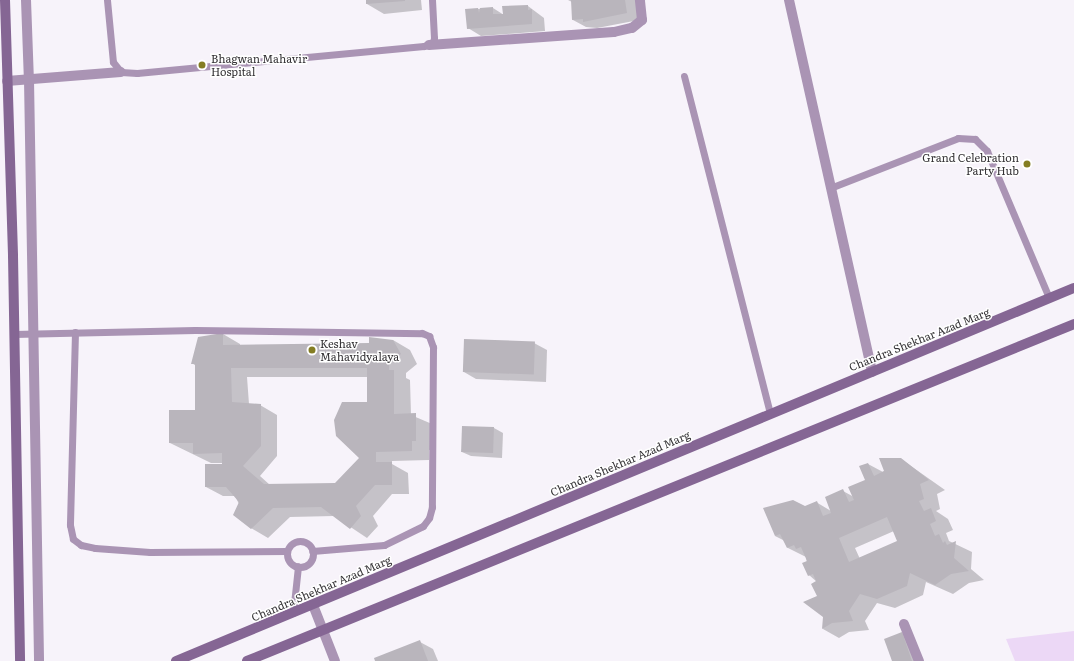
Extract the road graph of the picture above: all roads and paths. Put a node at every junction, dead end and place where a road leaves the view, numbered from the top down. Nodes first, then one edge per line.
1 (5, 0) edge
2 (26, 0) edge
3 (106, 0) edge
4 (432, 0) edge
5 (640, 0) edge
6 (789, 0) edge
7 (429, 45) junction
8 (121, 72) junction
9 (684, 76) dead end
10 (29, 80) junction
11 (7, 81) junction
12 (830, 188) junction
13 (1074, 288) edge
14 (1049, 298) junction
15 (1074, 324) edge
16 (75, 332) junction
17 (32, 333) junction
18 (14, 334) junction
19 (872, 372) junction
20 (770, 413) junction
21 (287, 551) junction
22 (312, 551) junction
23 (298, 566) junction
24 (313, 605) junction
25 (293, 613) junction
26 (904, 624) dead end
27 (323, 630) junction
28 (20, 661) edge
29 (39, 661) edge
30 (176, 661) edge
31 (247, 661) edge
32 (335, 661) edge
33 (919, 661) edge

1 - 11 street
2 - 10 street
3 - 8 lane
4 - 7 lane
5 - 7 street
6 - 12 street
7 - 8 lane
8 - 10 street
9 - 20 lane
10 - 11 street
10 - 17 street
11 - 18 street
12 - 14 lane
12 - 19 street
13 - 14 street, Chandra Shekhar Azad Marg
14 - 19 street, Chandra Shekhar Azad Marg
15 - 27 street
16 - 17 lane
16 - 21 lane
16 - 22 lane
17 - 18 lane
17 - 29 street
18 - 28 street
19 - 20 street, Chandra Shekhar Azad Marg
20 - 24 street, Chandra Shekhar Azad Marg
21 - 22 lane
21 - 23 lane
22 - 23 lane
23 - 25 lane
24 - 25 street, Chandra Shekhar Azad Marg
24 - 27 street
25 - 30 street, Chandra Shekhar Azad Marg
26 - 33 street
27 - 31 street
27 - 32 street

